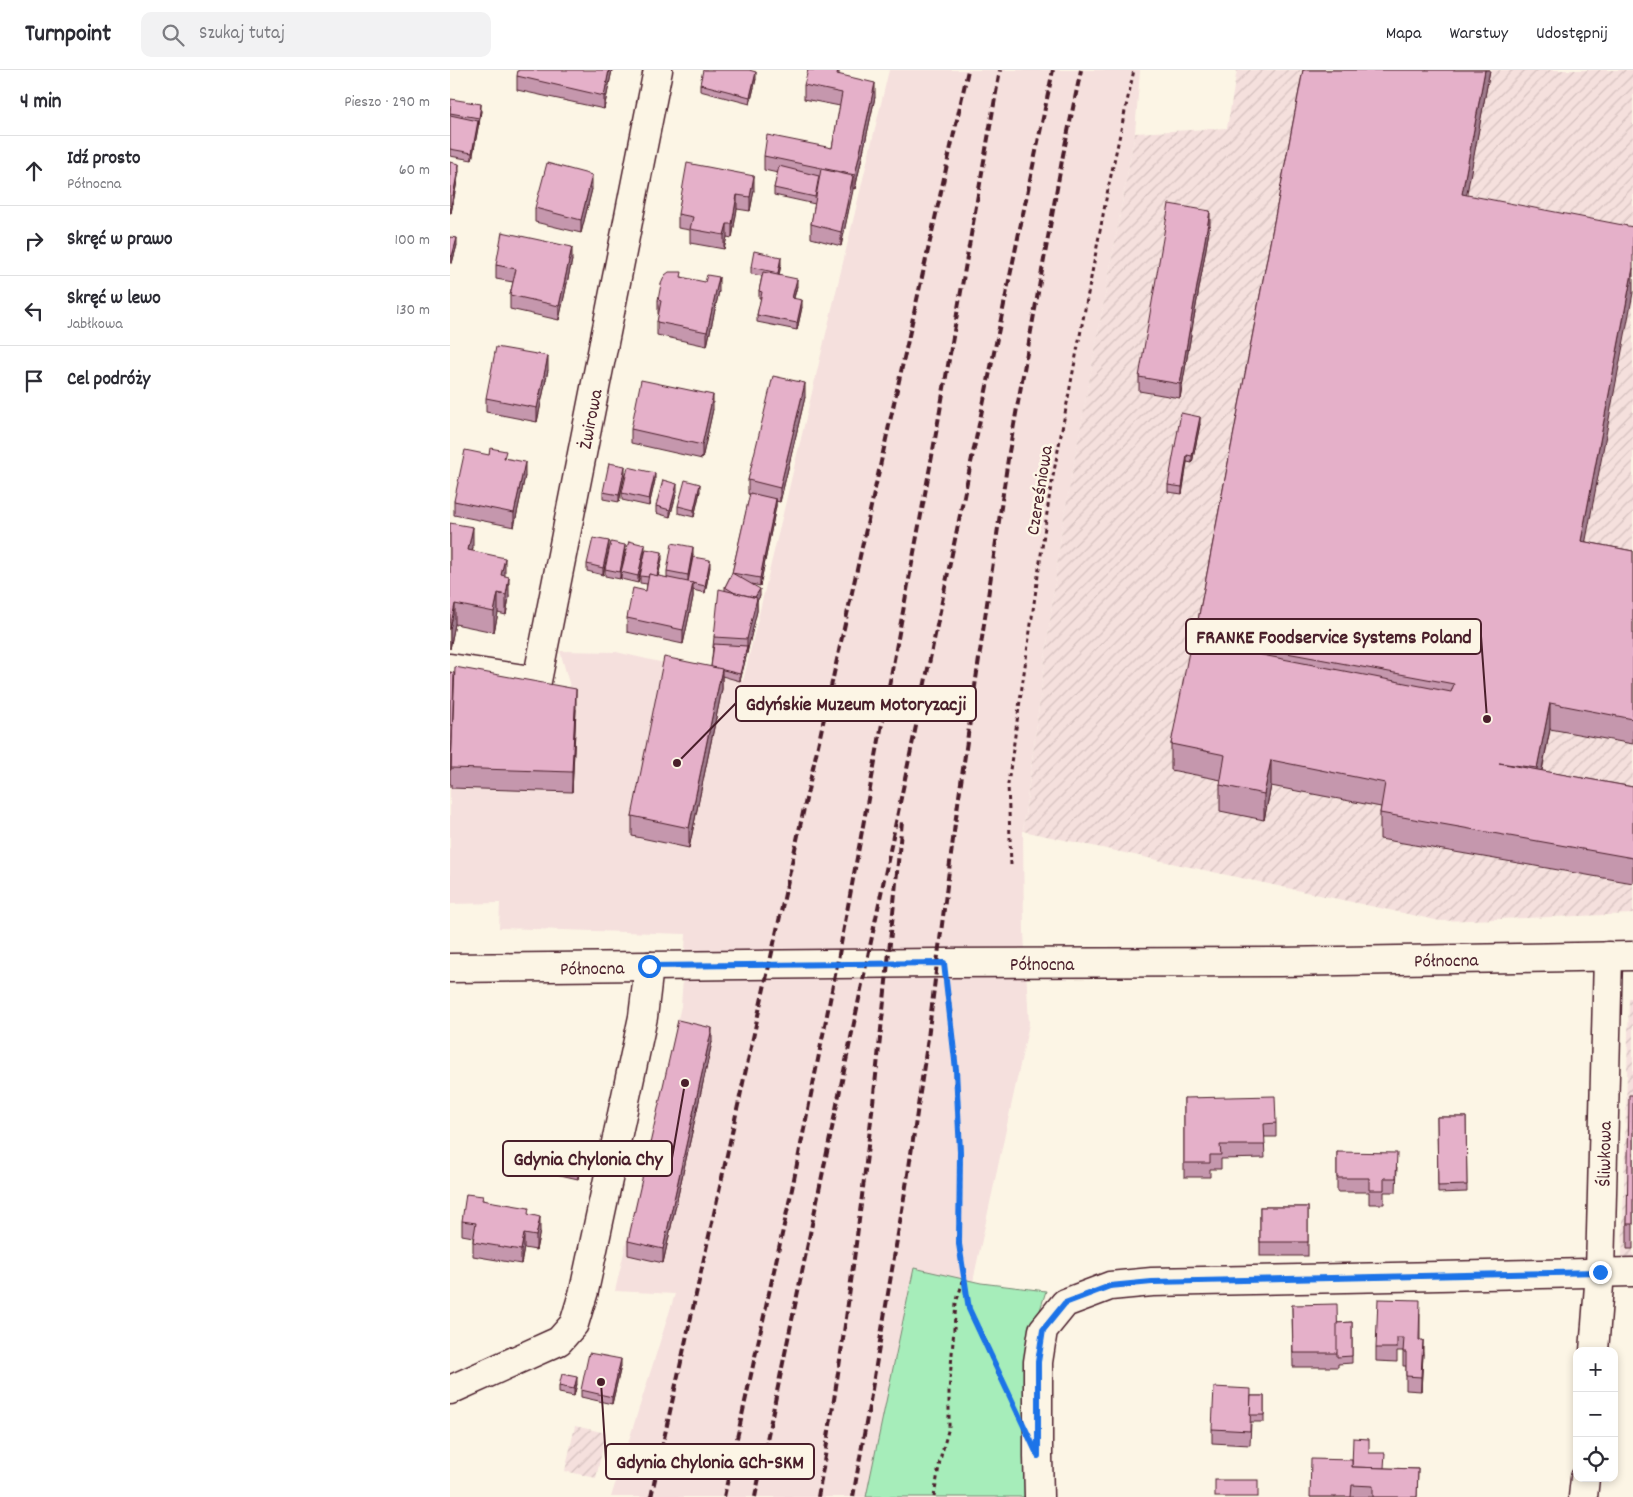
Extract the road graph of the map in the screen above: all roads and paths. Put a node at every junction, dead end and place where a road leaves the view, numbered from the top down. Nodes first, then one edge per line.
1 (658, 70) edge
2 (1134, 70) edge
3 (450, 668) edge
4 (1011, 864) dead end
5 (1620, 956) edge
6 (944, 963) junction
7 (649, 966) junction
8 (450, 968) edge
9 (1600, 1272) junction
10 (1633, 1272) edge
11 (964, 1276) junction
12 (1594, 1347) edge
13 (1005, 1387) dead end
14 (450, 1390) edge
15 (1584, 1482) edge
16 (934, 1497) edge
17 (1039, 1497) edge
18 (1583, 1497) edge

1 - 3 street, Żwirowa
2 - 4 path, Czereśniowa
5 - 6 street, Północna
5 - 9 street, Śliwkowa
6 - 7 street, Północna
6 - 11 path
7 - 8 street, Północna
7 - 14 street
9 - 10 street
9 - 12 street, Śliwkowa
9 - 17 street
11 - 13 path
11 - 16 path
15 - 18 street

